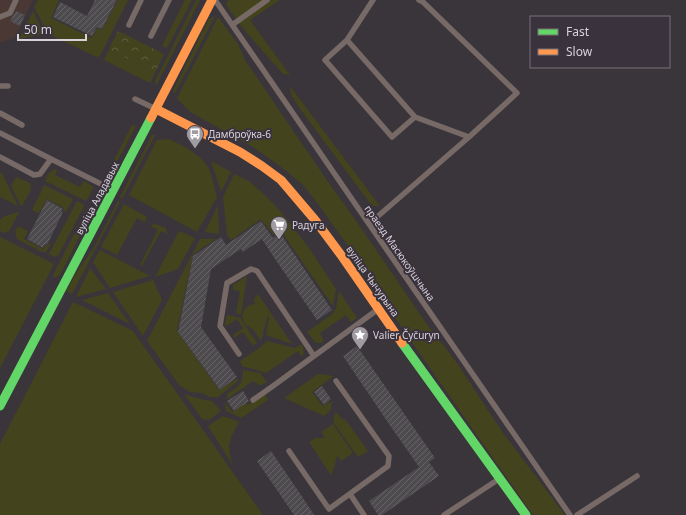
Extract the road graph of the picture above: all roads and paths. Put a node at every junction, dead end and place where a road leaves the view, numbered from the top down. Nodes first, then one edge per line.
1 (16, 0) edge
2 (141, 0) edge
3 (169, 0) edge
4 (212, 0) edge
5 (216, 0) edge
6 (267, 0) edge
7 (374, 0) edge
8 (419, 0) edge
9 (0, 17) edge
10 (232, 24) junction
11 (128, 25) dead end
12 (151, 36) dead end
13 (348, 40) junction
14 (0, 86) edge
15 (8, 86) dead end
16 (135, 99) dead end
17 (156, 109) junction
18 (0, 113) edge
19 (415, 117) junction
20 (22, 125) dead end
21 (0, 133) edge
22 (469, 137) junction
23 (0, 157) edge
24 (51, 160) junction
25 (113, 191) junction
26 (369, 224) junction
27 (378, 309) junction
28 (239, 354) dead end
29 (314, 356) junction
30 (336, 381) dead end
31 (253, 400) dead end
32 (0, 406) edge
33 (289, 451) dead end
34 (637, 476) dead end
35 (500, 478) junction
36 (350, 494) junction
37 (364, 515) edge
38 (444, 515) edge
39 (526, 515) edge
40 (570, 515) edge
41 (577, 515) edge

1 - 9 lane
2 - 11 lane
3 - 12 lane
4 - 17 main road, вуліца Аладавых
5 - 10 lane, праезд Масюкоўшчына
6 - 10 lane
7 - 13 lane
8 - 22 lane
10 - 26 lane, праезд Масюкоўшчына
13 - 19 lane
13 - 19 lane
14 - 15 lane
16 - 17 lane
17 - 25 main road, вуліца Аладавых
17 - 27 main road, вуліца Чычурына
18 - 20 lane
19 - 22 lane
21 - 24 lane
22 - 26 lane
23 - 24 lane
24 - 25 lane
25 - 32 main road, вуліца Аладавых
26 - 40 lane, праезд Масюкоўшчына
27 - 29 lane
27 - 35 main road, вуліца Чычурына
28 - 29 lane
29 - 31 lane
30 - 36 lane
33 - 36 lane
34 - 41 lane
35 - 38 lane
35 - 39 main road, вуліца Чычурына
36 - 37 lane

